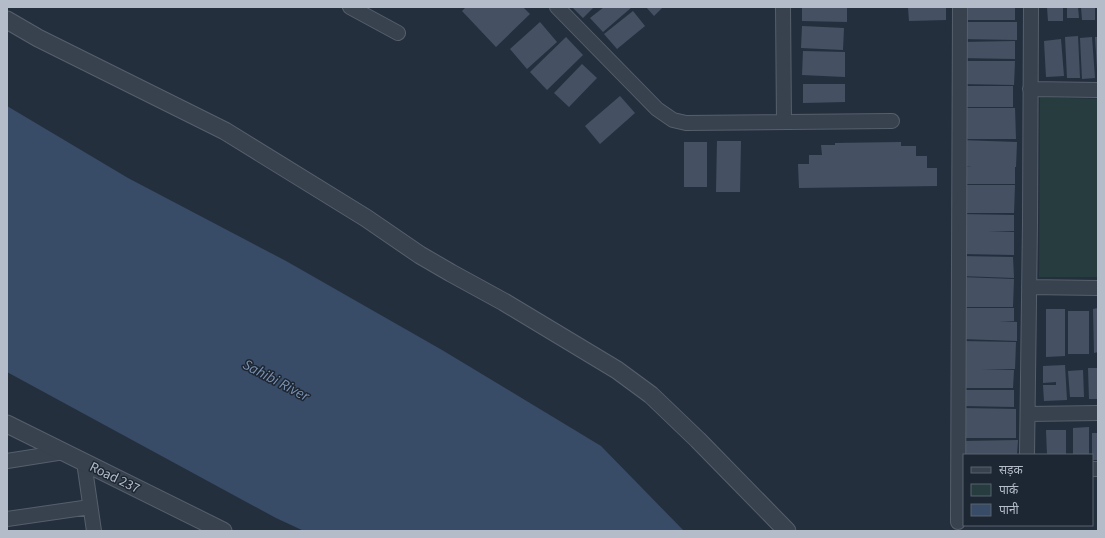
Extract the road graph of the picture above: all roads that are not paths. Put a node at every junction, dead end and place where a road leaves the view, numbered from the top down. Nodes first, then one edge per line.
1 (557, 7) edge
2 (783, 7) edge
3 (960, 7) edge
4 (1031, 7) edge
5 (354, 8) edge
6 (7, 20) edge
7 (398, 33) dead end
8 (1030, 89) junction
9 (1098, 90) edge
10 (892, 121) dead end
11 (784, 122) junction
12 (1029, 287) junction
13 (1098, 288) edge
14 (1098, 413) edge
15 (1028, 414) junction
16 (7, 424) edge
17 (64, 452) junction
18 (1027, 454) edge
19 (7, 461) edge
20 (84, 462) junction
21 (90, 507) junction
22 (7, 519) edge
23 (958, 522) dead end
24 (94, 531) edge
25 (223, 531) edge
26 (787, 531) edge

1 - 11 street
2 - 11 street
3 - 23 street
4 - 8 street
5 - 7 street
6 - 26 street
8 - 9 street
8 - 12 street
10 - 11 street
12 - 13 street
12 - 15 street
14 - 15 street
15 - 18 street
16 - 17 street, Road 237
17 - 19 street
17 - 20 street, Road 237
20 - 21 street
20 - 25 street, Road 237
21 - 22 street
21 - 24 street

